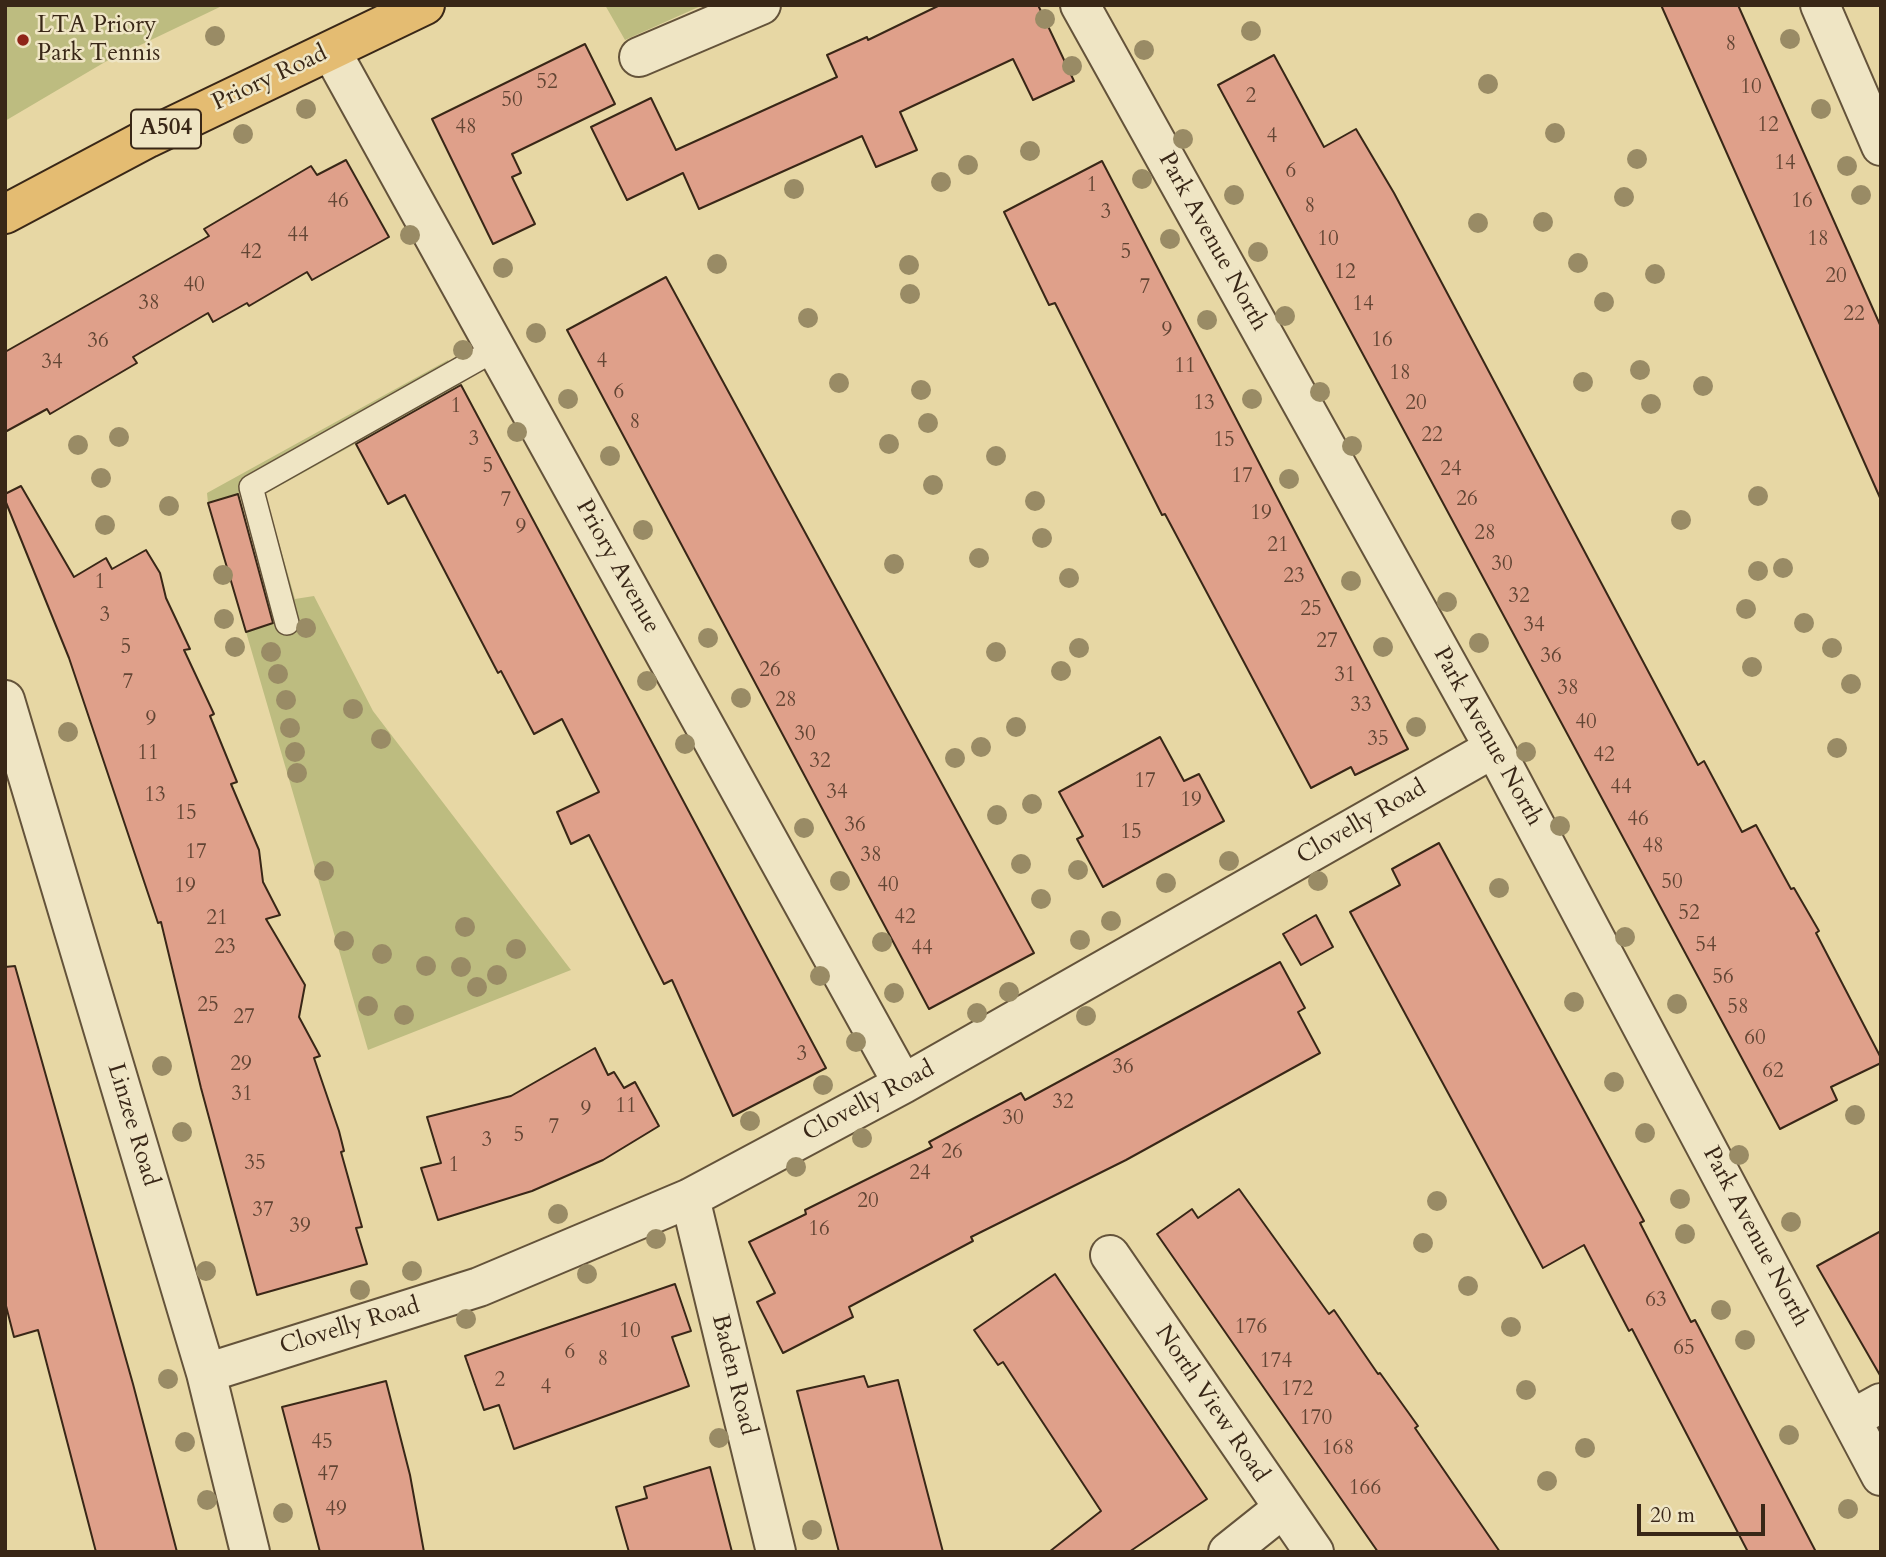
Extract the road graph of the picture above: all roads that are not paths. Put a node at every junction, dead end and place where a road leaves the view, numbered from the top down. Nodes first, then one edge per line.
1 (425, 5) edge
2 (761, 5) edge
3 (1080, 5) edge
4 (1820, 5) edge
5 (331, 51) junction
6 (639, 57) dead end
7 (1881, 146) edge
8 (5, 214) edge
9 (496, 349) junction
10 (287, 622) dead end
11 (5, 700) edge
12 (1494, 748) junction
13 (903, 1084) junction
14 (690, 1198) junction
15 (1110, 1255) dead end
16 (206, 1373) junction
17 (1866, 1411) edge
18 (1881, 1476) edge
19 (1282, 1509) junction
20 (250, 1552) edge
21 (776, 1552) edge
22 (1228, 1552) edge
23 (1314, 1552) edge

1 - 5 main road, Priory Road / A504
2 - 6 street
3 - 12 street, Park Avenue North
4 - 7 street
5 - 8 main road, Priory Road / A504
5 - 9 street, Priory Avenue
9 - 10 lane
9 - 13 street, Priory Avenue
11 - 16 street, Linzee Road
12 - 13 street, Clovelly Road
12 - 17 street, Park Avenue North
13 - 14 street, Clovelly Road
14 - 16 street, Clovelly Road
14 - 21 street, Baden Road
15 - 19 street, North View Road
16 - 20 street, Linzee Road
17 - 18 street, Park Avenue North
19 - 22 street
19 - 23 street, North View Road

